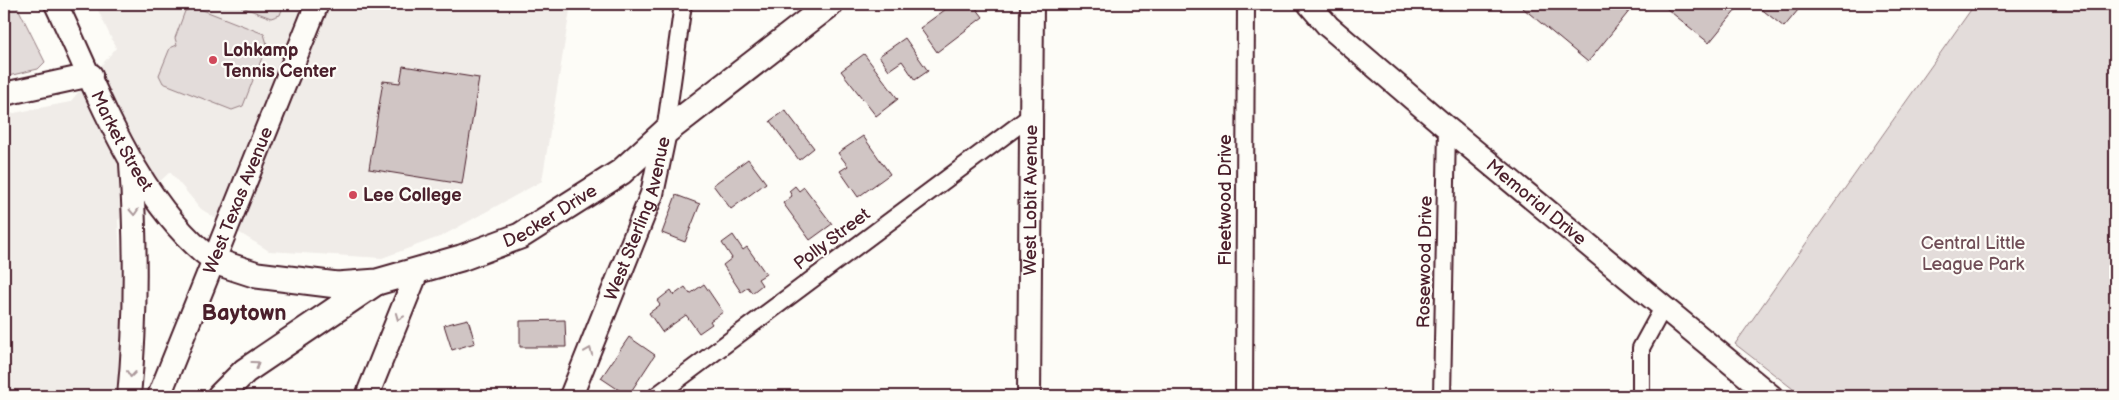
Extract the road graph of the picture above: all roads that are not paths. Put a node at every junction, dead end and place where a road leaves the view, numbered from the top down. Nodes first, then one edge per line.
1 (56, 4) edge
2 (317, 4) edge
3 (683, 4) edge
4 (830, 4) edge
5 (1032, 4) edge
6 (1309, 4) edge
7 (1250, 5) edge
8 (91, 75) junction
9 (4, 94) edge
10 (1032, 115) junction
11 (1447, 128) junction
12 (665, 132) junction
13 (131, 163) junction
14 (214, 261) junction
15 (417, 272) junction
16 (377, 282) junction
17 (1664, 306) junction
18 (129, 396) edge
19 (159, 396) edge
20 (220, 396) edge
21 (367, 396) edge
22 (571, 396) edge
23 (656, 396) edge
24 (1028, 396) edge
25 (1244, 396) edge
26 (1442, 396) edge
27 (1641, 396) edge
28 (1771, 396) edge

1 - 8 street, Market Street
2 - 14 street, West Texas Avenue
3 - 12 street, West Sterling Avenue
4 - 12 main road, Decker Drive
5 - 10 street, West Lobit Avenue
6 - 11 street, Memorial Drive
7 - 25 street, Fleetwood Drive
8 - 9 street
8 - 13 street, Market Street
10 - 23 street, Polly Street
10 - 24 street, West Lobit Avenue
11 - 17 street, Memorial Drive
11 - 26 street, Rosewood Drive
12 - 15 main road, Decker Drive
22 -> 12 street, West Sterling Avenue
13 - 14 street, Market Street
13 -> 18 street
14 - 16 main road, Decker Drive
14 - 19 street, West Texas Avenue
15 - 16 main road, Decker Drive
15 -> 21 street
20 -> 16 main road
17 - 27 street
17 - 28 street, Memorial Drive

